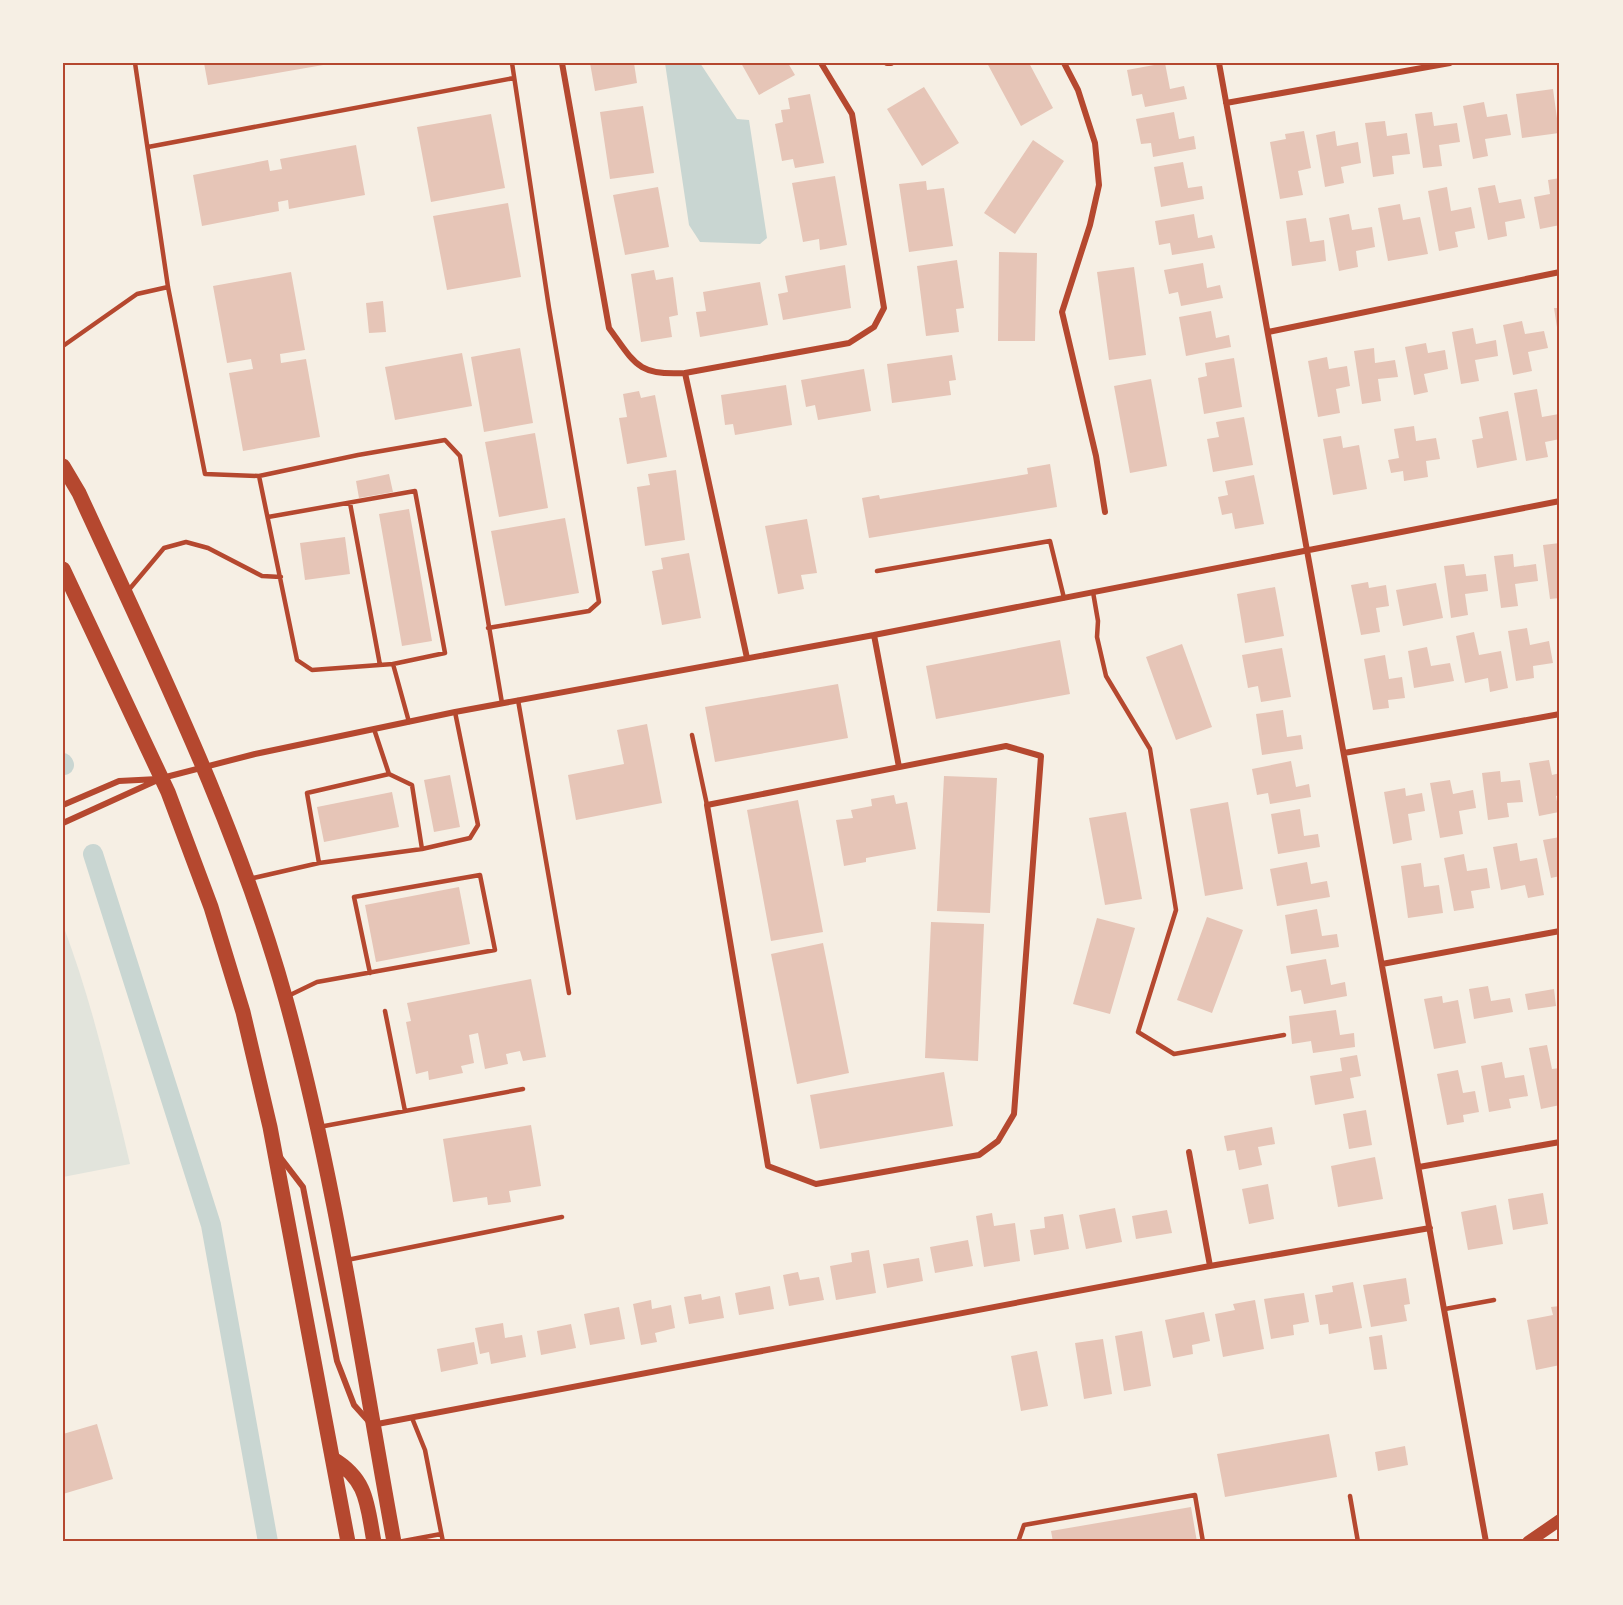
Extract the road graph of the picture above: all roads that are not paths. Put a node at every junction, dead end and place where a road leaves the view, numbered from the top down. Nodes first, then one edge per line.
1 (135, 63) edge
2 (512, 63) edge
3 (562, 63) edge
4 (821, 63) edge
5 (1064, 63) edge
6 (1219, 63) edge
7 (1450, 63) edge
8 (514, 78) junction
9 (1226, 103) junction
10 (148, 147) junction
11 (1560, 272) edge
12 (168, 288) junction
13 (1268, 332) junction
14 (63, 346) edge
15 (685, 373) junction
16 (63, 466) edge
17 (259, 476) junction
18 (1560, 501) edge
19 (350, 503) junction
20 (1105, 512) dead end
21 (268, 517) junction
22 (1308, 549) junction
23 (63, 569) edge
24 (877, 572) dead end
25 (281, 577) junction
26 (1093, 592) junction
27 (126, 594) junction
28 (1064, 598) junction
29 (488, 628) junction
30 (874, 635) junction
31 (747, 658) junction
32 (393, 664) junction
33 (380, 665) junction
34 (518, 700) junction
35 (502, 703) junction
36 (455, 712) junction
37 (1560, 714) edge
38 (409, 722) junction
39 (374, 729) junction
40 (692, 735) dead end
41 (1344, 753) junction
42 (204, 766) junction
43 (899, 767) junction
44 (389, 774) junction
45 (162, 778) junction
46 (63, 805) edge
47 (707, 805) junction
48 (63, 823) edge
49 (422, 849) junction
50 (319, 863) junction
51 (246, 880) junction
52 (1560, 931) edge
53 (1382, 963) junction
54 (370, 973) junction
55 (569, 993) dead end
56 (285, 997) junction
57 (385, 1011) dead end
58 (1284, 1035) dead end
59 (523, 1089) dead end
60 (405, 1111) junction
61 (317, 1127) junction
62 (1560, 1142) edge
63 (274, 1149) junction
64 (1189, 1152) dead end
65 (1419, 1167) junction
66 (562, 1217) dead end
67 (1431, 1228) junction
68 (342, 1261) junction
69 (1210, 1266) junction
70 (1494, 1300) dead end
71 (1445, 1309) junction
72 (412, 1418) junction
73 (372, 1425) junction
74 (333, 1459) junction
75 (1350, 1496) dead end
76 (1560, 1520) edge
77 (441, 1534) junction
78 (348, 1542) edge
79 (374, 1542) edge
80 (396, 1542) edge
81 (443, 1542) edge
82 (1018, 1542) edge
83 (1203, 1542) edge
84 (1358, 1542) edge
85 (1486, 1542) edge
86 (1528, 1542) edge

1 - 10 lane
2 - 8 lane
3 - 15 street
4 - 15 street
5 - 20 street
6 - 9 street
7 - 9 street
8 - 10 lane
8 - 29 lane
9 - 13 street
10 - 12 lane
11 - 13 street
12 - 14 lane
12 - 17 lane
13 - 22 street
15 - 31 street
16 - 27 main road
17 - 21 lane
17 - 29 lane
18 - 22 street
19 - 21 lane
19 - 32 lane
19 - 33 lane
21 - 25 lane
22 - 26 street
22 - 41 street
23 - 45 main road
24 - 28 lane
25 - 27 lane
25 - 33 lane
26 - 28 street
26 - 58 lane
27 - 42 main road
28 - 30 street
29 - 35 lane
30 - 31 street
30 - 43 street
31 - 34 street
32 - 33 lane
32 - 38 lane
34 - 35 street
34 - 55 lane
35 - 36 street
36 - 38 street
36 - 49 lane
37 - 41 street
38 - 39 street
39 - 42 street
39 - 44 lane
40 - 47 lane
41 - 53 street
42 - 45 street
42 - 51 main road
43 - 47 street
43 - 47 street
44 - 49 lane
44 - 50 lane
45 - 46 street
45 - 48 street
45 - 63 main road
49 - 50 lane
50 - 51 lane
51 - 56 main road
52 - 53 street
53 - 65 street
54 - 54 lane
54 - 56 lane
56 - 61 main road
57 - 60 lane
59 - 60 lane
60 - 61 lane
61 - 68 main road
62 - 65 street
63 - 73 street
63 - 74 main road
64 - 69 street
65 - 67 street
66 - 68 lane
67 - 69 street
67 - 71 street
68 - 73 main road
69 - 72 street
70 - 71 lane
71 - 85 street
72 - 73 street
72 - 77 lane
73 - 80 main road
74 - 78 main road
74 - 79 main road
75 - 84 lane
76 - 86 main road
77 - 80 lane
77 - 81 lane
82 - 83 lane

